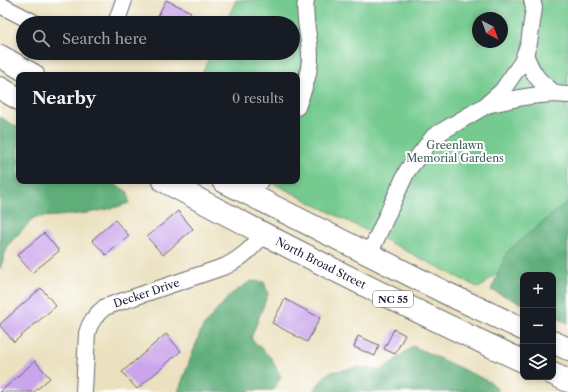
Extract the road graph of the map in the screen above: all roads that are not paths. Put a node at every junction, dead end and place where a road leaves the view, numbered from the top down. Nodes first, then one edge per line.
1 (124, 0) edge
2 (306, 0) edge
3 (532, 0) edge
4 (0, 5) edge
5 (22, 16) edge
6 (118, 16) edge
7 (525, 54) junction
8 (0, 56) edge
9 (28, 72) edge
10 (0, 88) edge
11 (562, 95) edge
12 (16, 96) edge
13 (300, 99) edge
14 (485, 106) junction
15 (170, 184) edge
16 (235, 184) edge
17 (256, 189) edge
18 (264, 233) junction
19 (369, 255) junction
20 (520, 328) edge
21 (556, 343) edge
22 (568, 349) edge
23 (520, 360) edge
24 (556, 375) edge
25 (568, 381) edge
26 (84, 392) edge

1 - 6 street
2 - 13 street
3 - 7 street
4 - 5 street
7 - 11 street
7 - 14 street
8 - 9 highway
10 - 12 highway
11 - 14 street
14 - 19 street
15 - 18 highway, North Broad Street / NC 55
16 - 17 highway, NC 55
17 - 19 highway, NC 55
18 - 23 highway, North Broad Street / NC 55
18 - 26 street, Decker Drive
19 - 20 highway, NC 55
21 - 22 highway
24 - 25 highway

